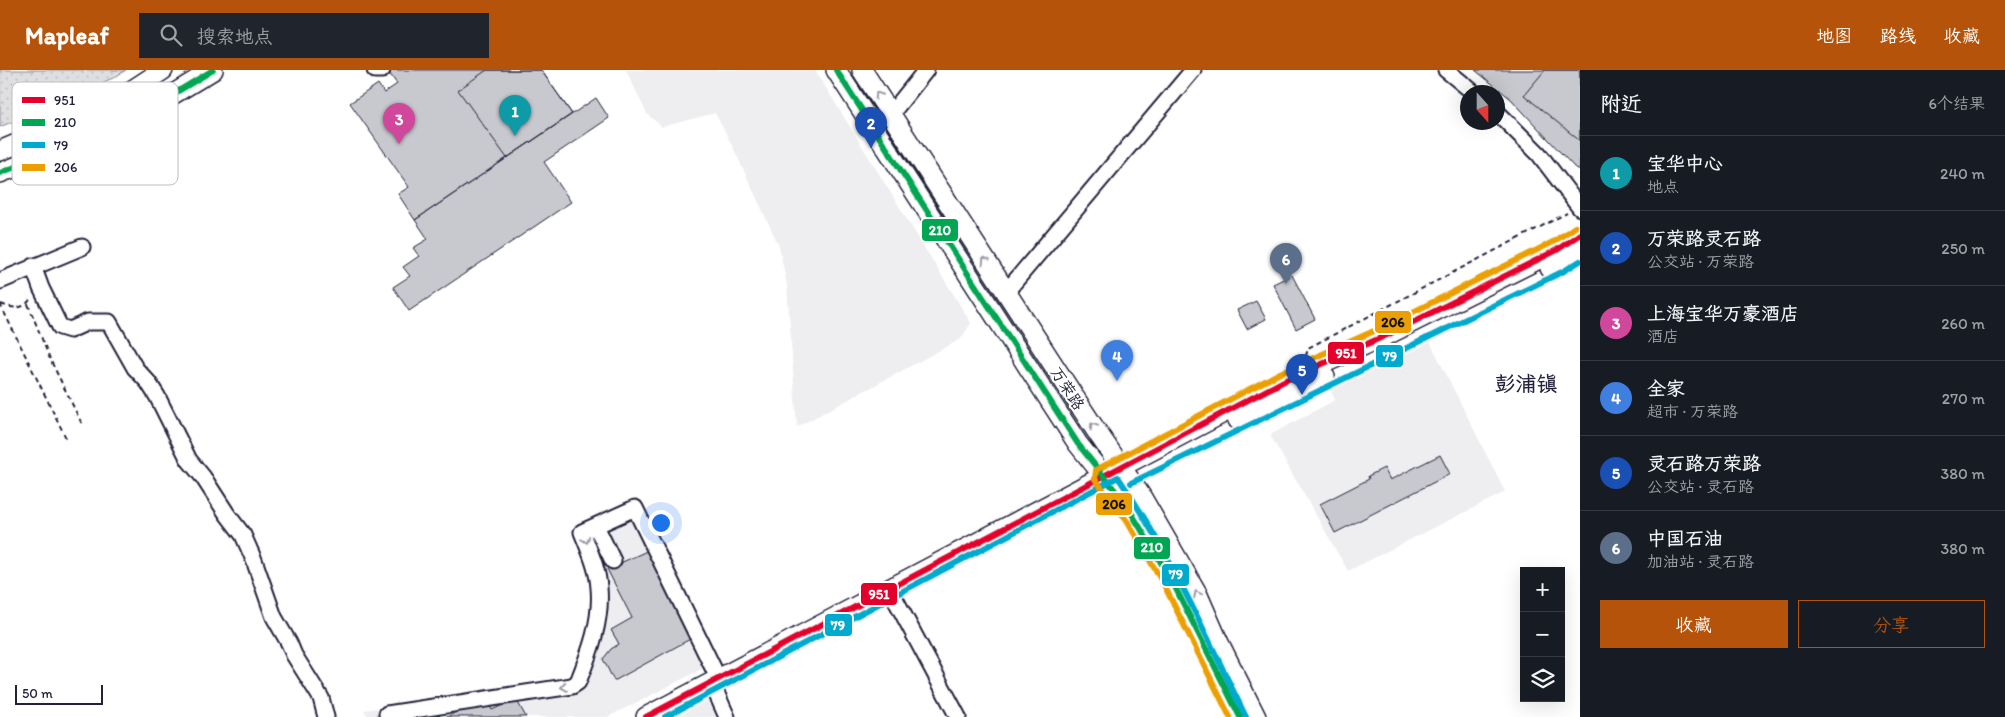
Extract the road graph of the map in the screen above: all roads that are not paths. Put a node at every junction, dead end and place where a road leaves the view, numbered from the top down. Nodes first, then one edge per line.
1 (163, 70) edge
2 (213, 70) edge
3 (375, 70) edge
4 (382, 70) edge
5 (836, 70) edge
6 (862, 70) edge
7 (926, 70) edge
8 (1193, 70) edge
9 (1446, 70) edge
10 (145, 82) edge
11 (1464, 85) edge
12 (178, 91) edge
13 (890, 114) junction
14 (1505, 120) edge
15 (12, 146) edge
16 (0, 151) edge
17 (12, 167) edge
18 (0, 172) edge
19 (1580, 207) edge
20 (1580, 234) edge
21 (82, 247) dead end
22 (1580, 250) edge
23 (33, 266) junction
24 (0, 281) edge
25 (1006, 292) junction
26 (1124, 470) junction
27 (1107, 479) junction
28 (596, 526) junction
29 (613, 561) dead end
30 (893, 596) junction
31 (716, 684) junction
32 (326, 717) edge
33 (389, 717) edge
34 (646, 717) edge
35 (664, 717) edge
36 (727, 717) edge
37 (958, 717) edge
38 (1240, 717) edge
39 (1256, 717) edge

1 - 10 main road
2 - 12 main road
3 - 4 street
5 - 27 main road, 万荣路
13 -> 6 main road, 万荣路
7 - 13 street
8 - 25 street
9 - 11 street
25 -> 13 main road, 万荣路
14 - 19 street
15 - 16 main road
17 - 18 main road
20 - 26 main road
21 - 23 street
22 - 26 main road
23 - 24 street
23 - 32 street
26 -> 25 main road, 万荣路
26 - 27 main road
39 -> 26 main road, 万荣路
27 - 30 main road
27 - 31 main road
27 - 38 main road, 万荣路
28 - 29 street
28 - 31 street
28 -> 33 street
30 - 31 main road
30 - 37 street
31 - 34 main road
31 - 35 main road
31 - 36 street

